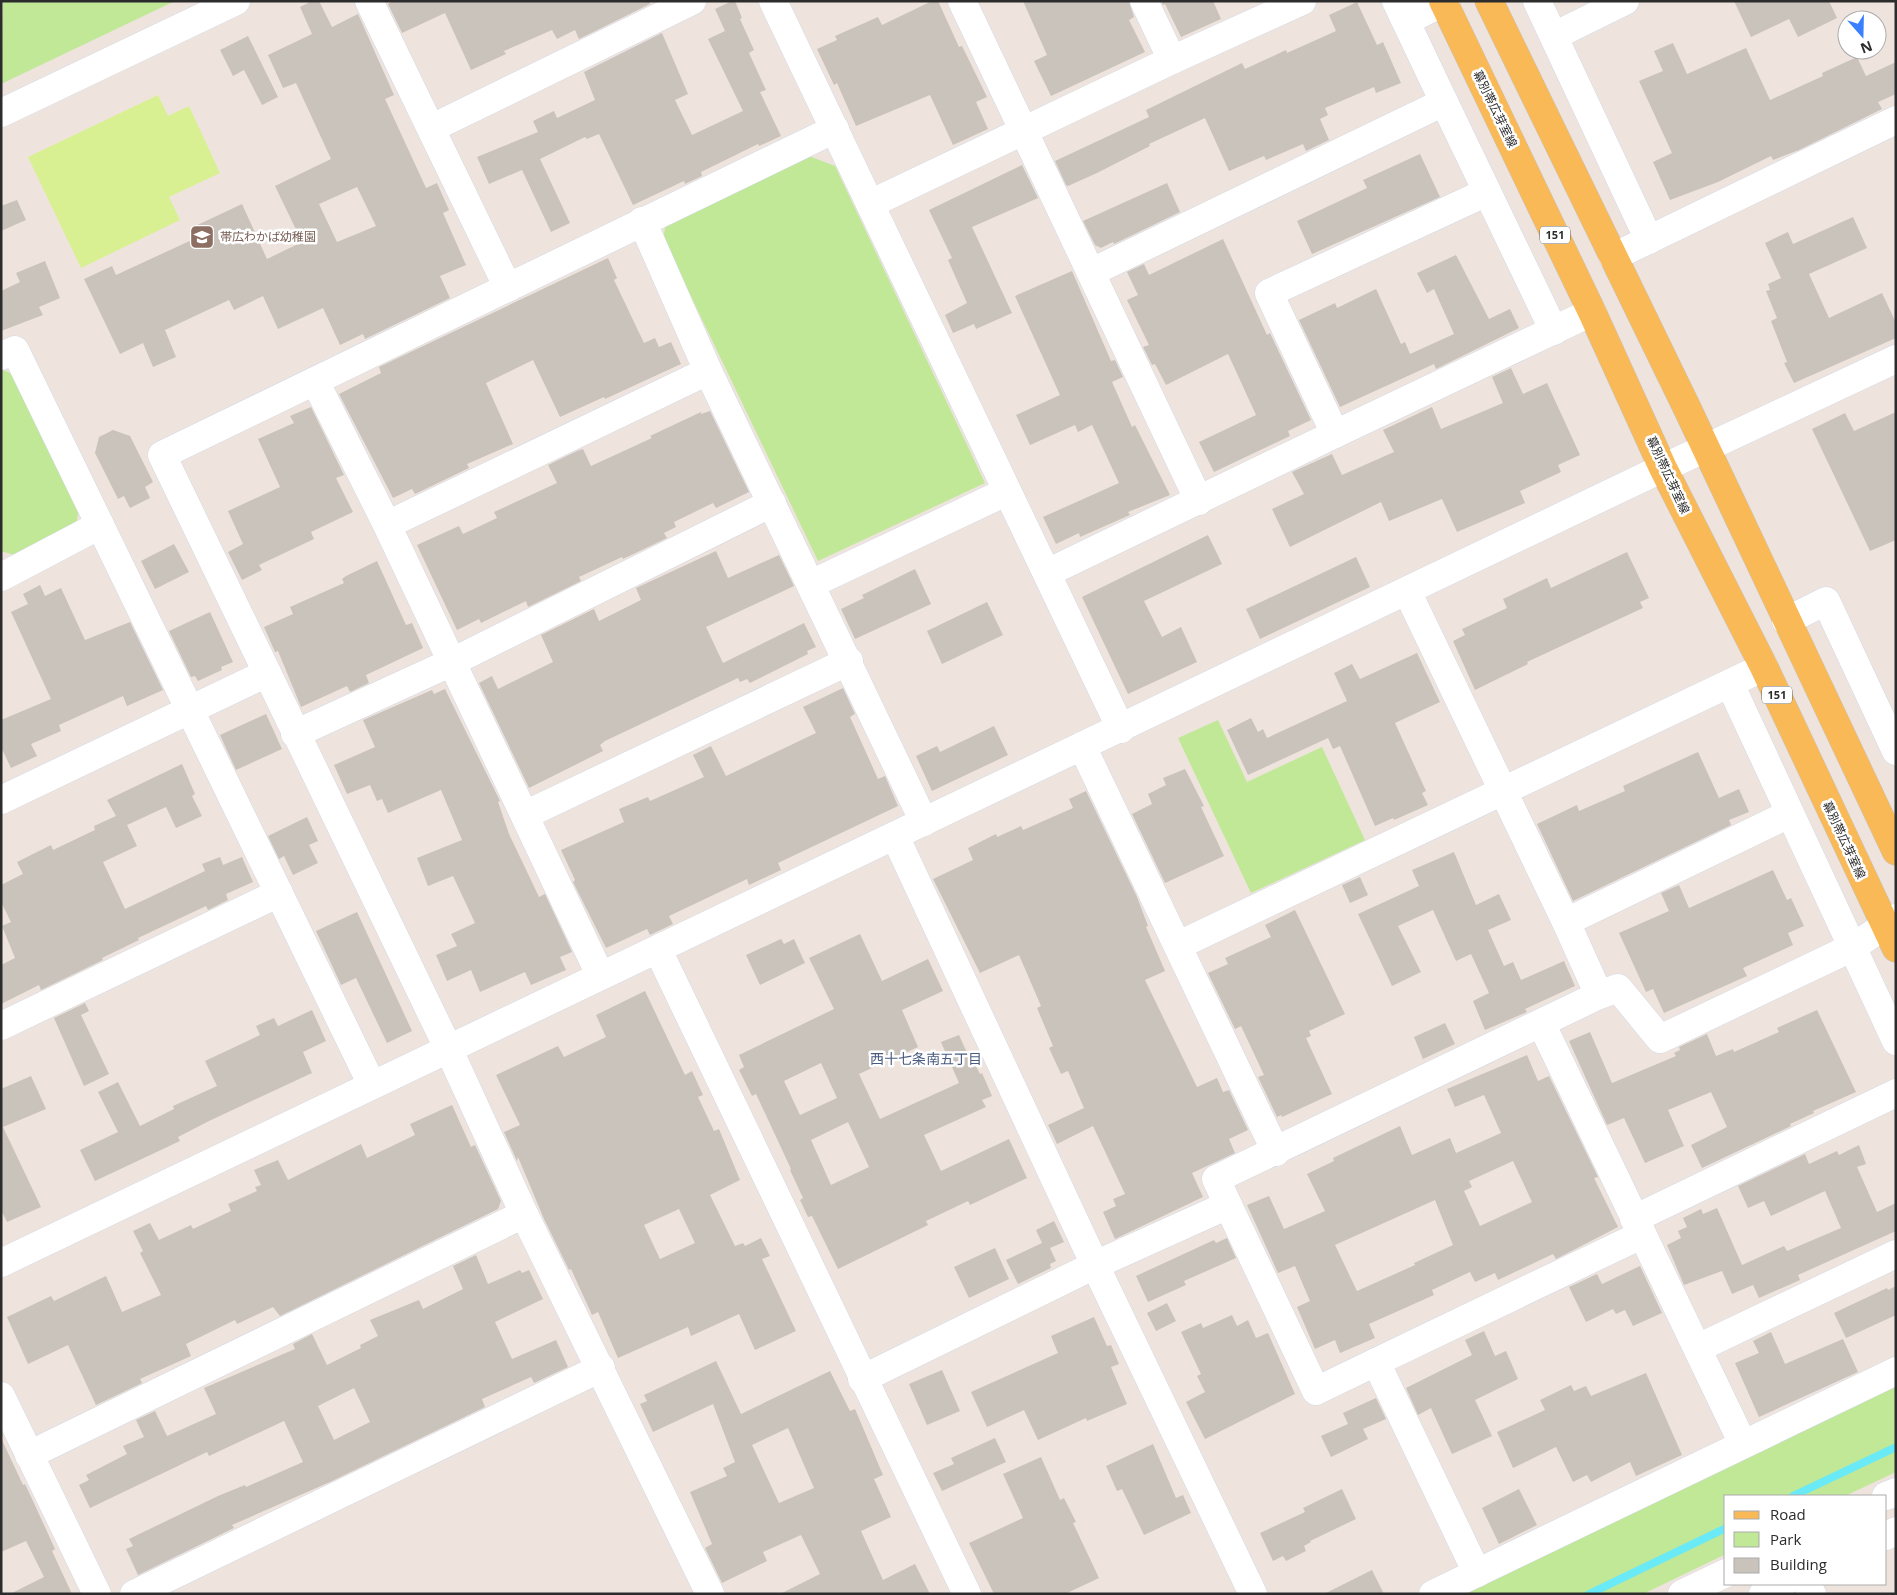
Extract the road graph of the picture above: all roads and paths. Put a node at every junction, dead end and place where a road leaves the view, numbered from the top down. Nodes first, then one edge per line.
1 (236, 1) edge
2 (369, 1) edge
3 (692, 1) edge
4 (774, 1) edge
5 (962, 1) edge
6 (1144, 1) edge
7 (1302, 1) edge
8 (1489, 1) edge
9 (1537, 1) edge
10 (1625, 1) edge
11 (1444, 2) edge
12 (1401, 11) edge
13 (1554, 36) junction
14 (1172, 60) junction
15 (1444, 102) junction
16 (1, 113) edge
17 (1896, 120) edge
18 (432, 128) junction
19 (835, 129) junction
20 (1024, 132) junction
21 (1487, 192) junction
22 (870, 204) junction
23 (642, 221) junction
24 (1649, 240) junction
25 (1613, 257) junction
26 (1092, 272) junction
27 (508, 288) junction
28 (1592, 312) junction
29 (1554, 331) junction
30 (1, 356) edge
31 (1896, 359) edge
32 (708, 371) junction
33 (315, 381) junction
34 (1335, 434) junction
35 (1705, 448) junction
36 (1663, 468) junction
37 (1006, 492) junction
38 (1199, 501) junction
39 (772, 504) junction
40 (387, 525) junction
41 (100, 526) junction
42 (1047, 574) junction
43 (1, 576) edge
44 (811, 584) junction
45 (1407, 590) junction
46 (1786, 621) junction
47 (849, 661) junction
48 (452, 662) junction
49 (1764, 668) junction
50 (267, 673) junction
51 (1730, 684) junction
52 (189, 709) junction
53 (1121, 729) junction
54 (295, 734) junction
55 (1082, 746) junction
56 (1896, 750) edge
57 (1501, 790) junction
58 (1, 800) edge
59 (1789, 814) junction
60 (525, 815) junction
61 (924, 822) junction
62 (895, 836) junction
63 (1896, 851) edge
64 (279, 893) junction
65 (1566, 922) junction
66 (1892, 930) edge
67 (1179, 945) junction
68 (1853, 947) junction
69 (658, 950) junction
70 (600, 975) junction
71 (1598, 995) junction
72 (1542, 1024) junction
73 (1, 1026) edge
74 (1896, 1041) edge
75 (449, 1050) junction
76 (372, 1084) junction
77 (1896, 1093) edge
78 (1276, 1152) junction
79 (1228, 1205) junction
80 (524, 1214) junction
81 (1637, 1227) junction
82 (1896, 1254) edge
83 (3, 1259) edge
84 (1095, 1265) junction
85 (1698, 1348) junction
86 (1376, 1362) junction
87 (602, 1368) junction
88 (1896, 1371) edge
89 (862, 1379) junction
90 (1, 1396) edge
91 (1743, 1444) junction
92 (29, 1455) junction
93 (1476, 1573) junction
94 (1724, 1574) edge
95 (1781, 1585) edge
96 (1446, 1591) edge
97 (97, 1594) edge
98 (134, 1594) edge
99 (710, 1594) edge
100 (967, 1594) edge
101 (1253, 1594) edge
102 (1682, 1594) edge
103 (1763, 1594) edge

1 - 16 street
2 - 18 street
3 - 18 street
4 - 19 street
5 - 20 street
6 - 14 street
7 - 14 street
8 - 25 main road
9 - 13 street
10 - 13 street
11 - 12 street
11 - 28 main road, 幕別帯広芽室線 / 151
12 - 15 street
13 - 24 street
14 - 20 street
15 - 21 street
15 - 26 street
17 - 24 street
18 - 27 street
19 - 22 street
19 - 23 street
20 - 22 street
20 - 26 street
21 - 29 street
21 - 34 street
22 - 37 street
23 - 27 street
23 - 32 street
24 - 25 street
25 - 35 main road
26 - 38 street
27 - 33 street
28 - 29 street
28 - 36 main road, 幕別帯広芽室線 / 151
29 - 34 street
30 - 41 street
31 - 35 street
32 - 39 street
32 - 40 street
33 - 40 street
33 - 50 street
34 - 38 street
35 - 36 street
35 - 46 main road
36 - 45 street
36 - 49 main road, 幕別帯広芽室線 / 151
37 - 42 street
37 - 44 street
38 - 42 street
39 - 44 street
39 - 48 street
40 - 48 street
41 - 43 street
41 - 52 street
42 - 53 street
44 - 47 street
45 - 53 street
45 - 57 street
46 - 56 street
46 - 63 main road
47 - 60 street
47 - 61 street
48 - 54 street
48 - 60 street
49 - 51 street
49 - 66 main road, 幕別帯広芽室線 / 151
50 - 52 street
50 - 54 street
51 - 57 street
51 - 59 street
52 - 58 street
52 - 64 street
53 - 55 street
54 - 75 street
55 - 61 street
55 - 67 street
57 - 65 street
57 - 67 street
59 - 65 street
59 - 68 street
60 - 70 street
61 - 62 street
62 - 69 street
62 - 84 street
64 - 73 street
64 - 76 street
65 - 71 street
66 - 68 street
67 - 78 street
68 - 71 street
68 - 74 street
69 - 70 street
69 - 89 street
70 - 75 street
71 - 72 street
72 - 78 street
72 - 81 street
75 - 76 street
75 - 80 street
76 - 83 street
77 - 81 street
78 - 79 street
79 - 84 street
79 - 86 street
80 - 87 street
80 - 92 street
81 - 85 street
81 - 86 street
82 - 85 street
84 - 89 street
84 - 101 street
85 - 91 street
86 - 93 street
87 - 98 street
87 - 99 street
88 - 91 street
89 - 100 street
90 - 92 street
91 - 93 street
92 - 97 street
93 - 96 street
94 - 102 street
95 - 103 street

